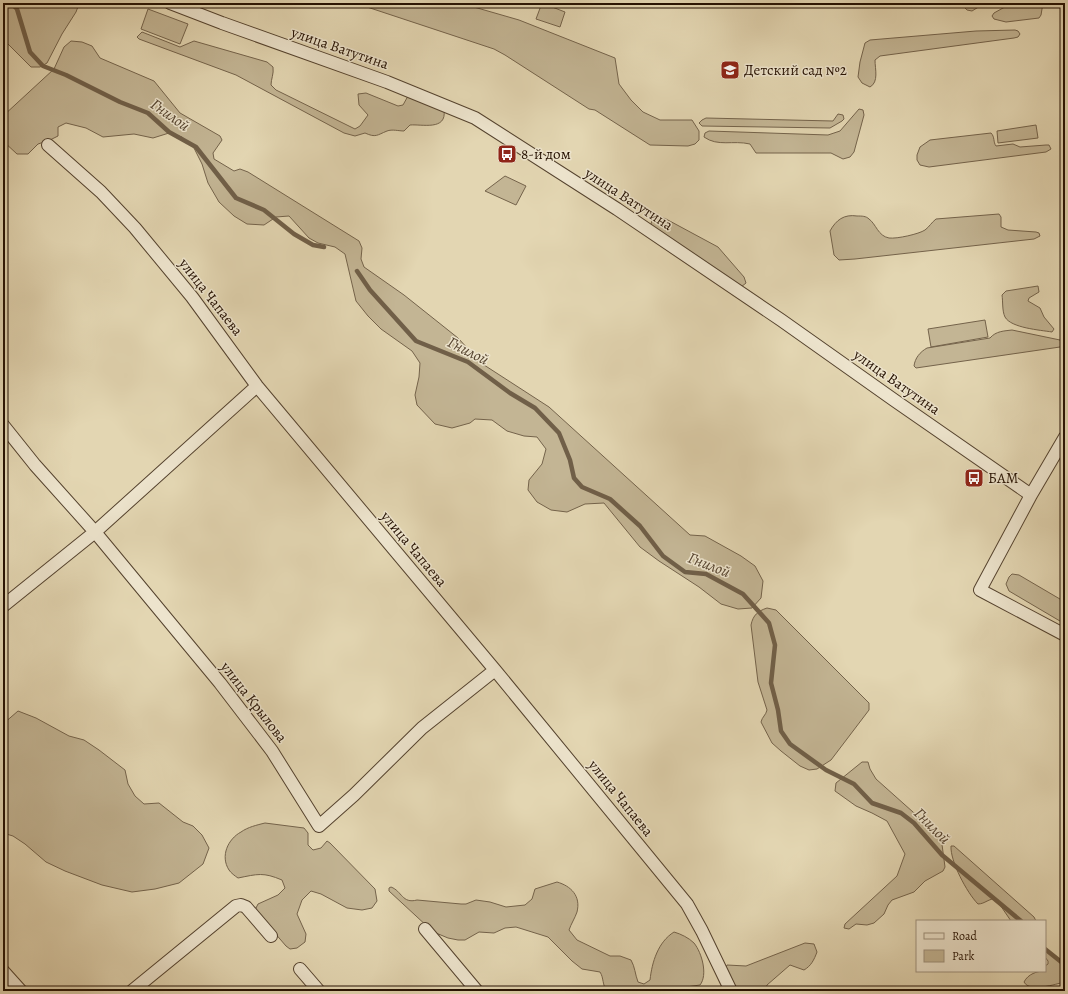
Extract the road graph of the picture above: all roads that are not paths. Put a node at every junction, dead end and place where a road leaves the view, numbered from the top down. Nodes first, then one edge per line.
1 (170, 3) edge
2 (48, 146) dead end
3 (257, 386) junction
4 (3, 425) edge
5 (1065, 437) edge
6 (1031, 495) junction
7 (95, 532) junction
8 (3, 606) edge
9 (1065, 635) edge
10 (495, 670) junction
11 (425, 929) dead end
12 (271, 936) dead end
13 (300, 969) dead end
14 (3, 971) edge
15 (21, 991) edge
16 (132, 991) edge
17 (318, 991) edge
18 (477, 991) edge
19 (731, 991) edge

1 - 6 street, улица Ватутина
2 - 3 street, улица Чапаева
3 - 7 street
3 - 10 street, улица Чапаева
4 - 7 street, улица Крылова
5 - 6 street
6 - 9 street
7 - 8 street
7 - 10 street, улица Крылова
10 - 19 street, улица Чапаева
11 - 18 street
12 - 16 street
13 - 17 street
14 - 15 street

